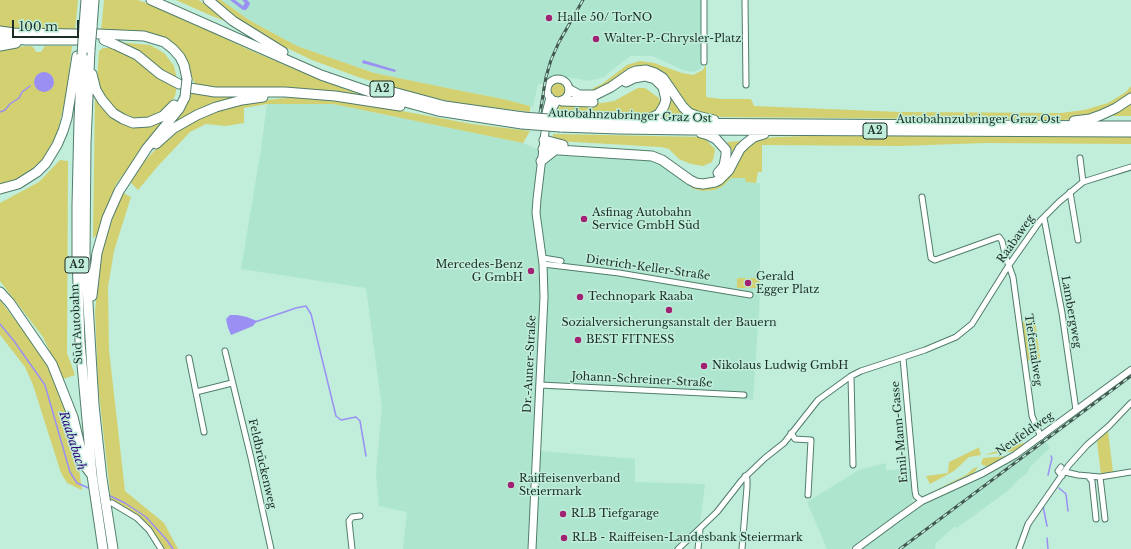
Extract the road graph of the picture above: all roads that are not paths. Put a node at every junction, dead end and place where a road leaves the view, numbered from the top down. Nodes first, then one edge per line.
1 (151, 0) edge
2 (167, 0) edge
3 (208, 0) edge
4 (704, 0) edge
5 (745, 0) edge
6 (90, 2) edge
7 (88, 27) junction
8 (0, 31) edge
9 (79, 37) junction
10 (0, 38) edge
11 (26, 40) junction
12 (0, 46) edge
13 (283, 52) junction
14 (80, 55) junction
15 (704, 62) dead end
16 (90, 63) junction
17 (184, 82) junction
18 (746, 85) dead end
19 (570, 90) junction
20 (297, 94) junction
21 (182, 96) junction
22 (550, 97) junction
23 (1131, 98) edge
24 (560, 101) junction
25 (438, 111) junction
26 (522, 121) junction
27 (641, 123) junction
28 (560, 124) junction
29 (731, 124) junction
30 (1059, 126) junction
31 (1131, 126) edge
32 (694, 130) junction
33 (771, 131) junction
34 (1131, 132) edge
35 (544, 140) junction
36 (555, 150) junction
37 (1080, 158) dead end
38 (139, 160) junction
39 (541, 161) junction
40 (1131, 167) edge
41 (1083, 182) junction
42 (0, 189) edge
43 (1070, 192) junction
44 (922, 197) dead end
45 (1044, 218) junction
46 (1078, 240) dead end
47 (543, 261) junction
48 (561, 261) dead end
49 (1009, 265) junction
50 (0, 292) edge
51 (750, 295) dead end
52 (89, 319) junction
53 (225, 351) dead end
54 (188, 358) dead end
55 (902, 358) junction
56 (1131, 370) edge
57 (851, 376) junction
58 (232, 383) junction
59 (540, 385) junction
60 (196, 392) junction
61 (744, 395) dead end
62 (1131, 403) edge
63 (1076, 410) junction
64 (204, 432) dead end
65 (792, 433) junction
66 (1041, 437) junction
67 (853, 464) dead end
68 (1062, 472) junction
69 (1131, 472) edge
70 (92, 475) junction
71 (745, 476) junction
72 (1088, 476) junction
73 (1100, 477) junction
74 (808, 495) dead end
75 (922, 502) junction
76 (112, 503) dead end
77 (360, 516) dead end
78 (1105, 518) dead end
79 (1096, 519) dead end
80 (700, 529) junction
81 (103, 549) edge
82 (113, 549) edge
83 (161, 549) edge
84 (271, 549) edge
85 (352, 549) edge
86 (532, 549) edge
87 (678, 549) edge
88 (698, 549) edge
89 (742, 549) edge
90 (856, 549) edge
91 (1019, 549) edge

1 - 25 highway, Autobahnzubringer Graz Ost / A2
2 - 13 highway, Autobahnzubringer Graz Ost / A2
3 - 13 highway
4 - 15 street
5 - 18 street
6 - 7 highway, Süd Autobahn / A2
7 - 9 highway, Süd Autobahn / A2, bridge
7 - 16 highway, Süd Autobahn / A2, bridge
8 - 9 highway
9 - 11 highway
9 - 14 highway, Süd Autobahn, bridge
10 - 11 highway
11 - 12 highway
13 - 26 highway, Autobahnzubringer Graz Ost / A2
14 - 42 highway
14 - 70 highway, Süd Autobahn / A2
16 - 21 highway
16 - 52 highway, Süd Autobahn / A2
17 - 17 highway
17 - 20 highway
17 - 21 highway, bridge
19 - 22 main road
19 - 24 main road
19 - 29 highway
20 - 25 highway
20 - 38 highway
21 - 38 highway
22 - 24 main road
22 - 24 main road
23 - 30 highway
24 - 27 highway
25 - 26 highway, Autobahnzubringer Graz Ost / A2
26 - 28 highway, Autobahnzubringer Graz Ost / A2, bridge
27 - 28 highway, Autobahnzubringer Graz Ost / A2
27 - 29 highway, Autobahnzubringer Graz Ost / A2
28 - 32 highway, Autobahnzubringer Graz Ost / A2
29 - 30 highway, Autobahnzubringer Graz Ost / A2
30 - 31 highway, Autobahnzubringer Graz Ost / A2
32 - 33 highway, Autobahnzubringer Graz Ost / A2
32 - 35 highway
33 - 34 highway, Autobahnzubringer Graz Ost / A2
33 - 36 highway
35 - 36 highway
35 - 39 main road, Dr.-Auner-Straße
36 - 39 highway
37 - 41 street
38 - 52 highway
39 - 47 main road, Dr.-Auner-Straße
40 - 41 street, Raabaweg
41 - 43 street, Raabaweg
43 - 45 street, Raabaweg
43 - 46 street
44 - 49 street, Tiefentalweg
45 - 49 street, Raabaweg
45 - 63 street, Lambergweg
47 - 48 street
47 - 51 street, Dietrich-Keller-Straße
47 - 59 main road, Dr.-Auner-Straße
49 - 55 street, Raabaweg
49 - 66 street, Tiefentalweg
50 - 70 highway
52 - 82 highway, Süd Autobahn / A2
53 - 58 street, Feldbrückenweg
54 - 60 street
55 - 57 street, Raabaweg
55 - 75 street, Emil-Mann-Gasse
56 - 63 street, Neufeldweg
57 - 65 street, Raabaweg
57 - 67 street
58 - 60 street
58 - 84 street, Feldbrückenweg
59 - 61 street, Johann-Schreiner-Straße
59 - 86 main road, Dr.-Auner-Straße
60 - 64 street
62 - 68 street
63 - 66 street, Neufeldweg
65 - 71 street, Raabaweg
65 - 74 street
66 - 75 street, Neufeldweg
68 - 72 street
68 - 91 street
69 - 73 street
70 - 81 highway, Süd Autobahn / A2
71 - 80 street, Raabaweg
71 - 89 street
72 - 73 street
72 - 79 street
73 - 78 street
75 - 90 street, Neufeldweg
76 - 83 street
77 - 85 street
80 - 87 street, Raabaweg
80 - 88 street

